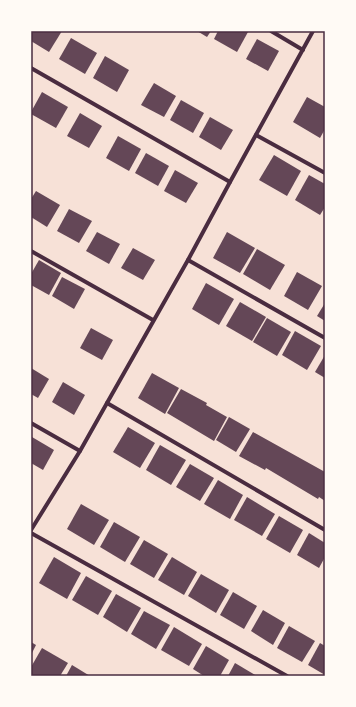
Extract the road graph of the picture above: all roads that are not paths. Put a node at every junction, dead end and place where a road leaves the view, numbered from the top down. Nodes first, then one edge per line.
1 (271, 31) edge
2 (313, 31) edge
3 (303, 50) junction
4 (31, 68) edge
5 (256, 135) junction
6 (325, 173) edge
7 (230, 182) junction
8 (31, 251) edge
9 (188, 260) junction
10 (153, 320) junction
11 (325, 338) edge
12 (107, 403) junction
13 (31, 423) edge
14 (80, 451) junction
15 (31, 530) edge
16 (325, 530) edge
17 (31, 533) edge
18 (287, 676) edge

1 - 3 street
2 - 3 street
3 - 5 street
4 - 7 street
5 - 6 street
5 - 7 street
7 - 9 street
8 - 10 street
9 - 10 street
9 - 11 street
10 - 12 street
12 - 14 street
12 - 16 street
13 - 14 street
14 - 15 street
17 - 18 street

